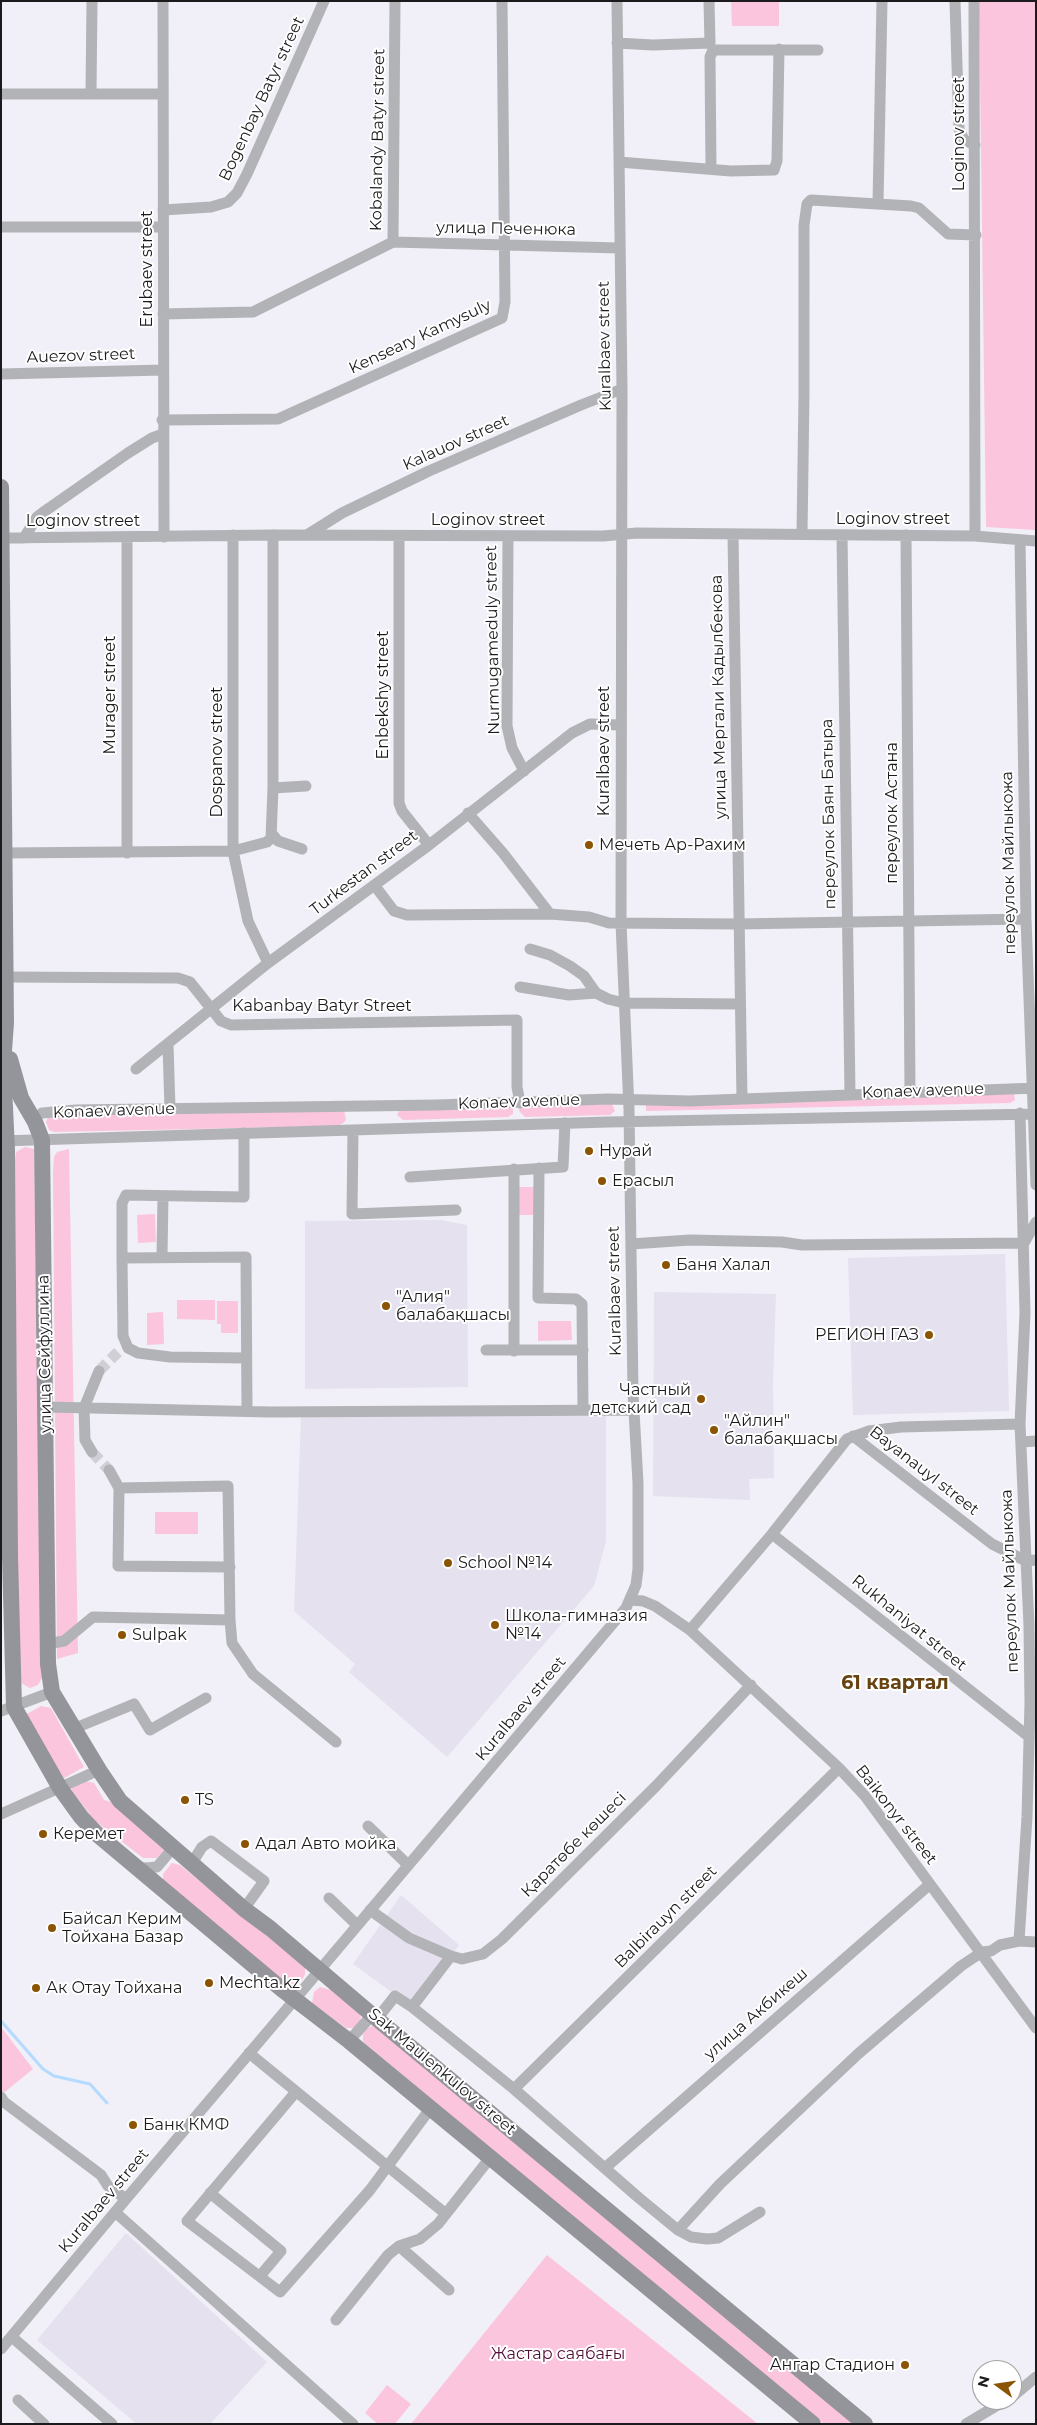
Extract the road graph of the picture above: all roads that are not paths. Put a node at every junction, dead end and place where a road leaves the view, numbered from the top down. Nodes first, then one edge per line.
1 (92, 1) edge
2 (163, 1) edge
3 (324, 1) edge
4 (395, 1) edge
5 (502, 1) edge
6 (617, 1) edge
7 (709, 1) edge
8 (882, 1) edge
9 (955, 1) edge
10 (974, 1) edge
11 (617, 42) junction
12 (779, 49) junction
13 (818, 50) dead end
14 (91, 92) junction
15 (1, 94) edge
16 (163, 94) junction
17 (975, 145) junction
18 (619, 162) junction
19 (711, 168) junction
20 (878, 204) junction
21 (163, 210) junction
22 (1, 226) edge
23 (163, 227) junction
24 (976, 235) junction
25 (393, 242) junction
26 (504, 246) junction
27 (619, 248) junction
28 (163, 314) junction
29 (163, 370) junction
30 (1, 374) edge
31 (622, 389) junction
32 (162, 420) junction
33 (163, 434) junction
34 (1, 488) edge
35 (622, 533) junction
36 (802, 534) junction
37 (842, 534) junction
38 (233, 535) junction
39 (273, 535) junction
40 (307, 535) junction
41 (733, 535) junction
42 (906, 535) junction
43 (399, 536) junction
44 (508, 536) junction
45 (975, 536) junction
46 (127, 537) junction
47 (164, 537) junction
48 (2, 538) edge
49 (24, 538) junction
50 (1020, 540) junction
51 (1036, 541) edge
52 (620, 725) junction
53 (524, 771) junction
54 (306, 786) dead end
55 (273, 788) junction
56 (468, 814) junction
57 (273, 835) junction
58 (429, 845) junction
59 (302, 849) dead end
60 (232, 851) junction
61 (5, 853) junction
62 (127, 854) junction
63 (375, 886) junction
64 (550, 914) junction
65 (1026, 919) junction
66 (908, 921) junction
67 (621, 923) junction
68 (738, 924) junction
69 (848, 924) junction
70 (530, 949) dead end
71 (268, 963) junction
72 (5, 977) junction
73 (520, 987) dead end
74 (596, 993) junction
75 (624, 1002) junction
76 (739, 1004) junction
77 (211, 1009) junction
78 (6, 1023) junction
79 (168, 1045) junction
80 (136, 1069) dead end
81 (1034, 1088) edge
82 (910, 1092) junction
83 (850, 1094) junction
84 (742, 1099) junction
85 (629, 1100) junction
86 (520, 1103) junction
87 (170, 1109) junction
88 (3, 1111) edge
89 (36, 1113) junction
90 (1020, 1113) junction
91 (1034, 1114) edge
92 (565, 1123) junction
93 (629, 1123) junction
94 (353, 1130) junction
95 (244, 1132) junction
96 (42, 1140) junction
97 (4, 1141) edge
98 (538, 1168) junction
99 (514, 1170) junction
100 (410, 1177) dead end
101 (1036, 1185) edge
102 (163, 1196) junction
103 (4, 1209) edge
104 (456, 1210) dead end
105 (1034, 1229) edge
106 (631, 1244) junction
107 (1024, 1244) junction
108 (162, 1256) junction
109 (122, 1258) junction
110 (1030, 1312) edge
111 (486, 1350) dead end
112 (583, 1350) junction
113 (514, 1351) junction
114 (246, 1358) junction
115 (99, 1370) tunnel mouth
116 (5, 1386) edge
117 (46, 1407) junction
118 (84, 1408) junction
119 (583, 1410) junction
120 (634, 1410) junction
121 (247, 1411) junction
122 (1020, 1424) junction
123 (853, 1436) junction
124 (1036, 1441) edge
125 (1022, 1442) junction
126 (92, 1452) tunnel mouth
127 (110, 1470) tunnel mouth
128 (119, 1488) junction
129 (772, 1534) junction
130 (6, 1556) edge
131 (1031, 1561) edge
132 (230, 1567) junction
133 (631, 1600) junction
134 (230, 1620) junction
135 (690, 1630) junction
136 (47, 1644) junction
137 (751, 1685) junction
138 (52, 1692) junction
139 (206, 1698) dead end
140 (1033, 1702) edge
141 (8, 1709) edge
142 (74, 1729) junction
143 (1028, 1736) junction
144 (336, 1742) dead end
145 (839, 1768) junction
146 (99, 1770) junction
147 (60, 1788) junction
148 (1, 1814) edge
149 (1031, 1817) edge
150 (368, 1826) dead end
151 (173, 1848) junction
152 (192, 1863) junction
153 (408, 1865) junction
154 (134, 1866) junction
155 (929, 1885) junction
156 (329, 1898) dead end
157 (244, 1909) junction
158 (370, 1910) junction
159 (357, 1925) junction
160 (1019, 1941) junction
161 (1036, 1942) edge
162 (982, 1952) junction
163 (451, 1956) junction
164 (320, 1971) junction
165 (295, 1999) junction
166 (412, 2007) junction
167 (374, 2017) junction
168 (1036, 2028) edge
169 (349, 2041) junction
170 (249, 2053) junction
171 (514, 2088) junction
172 (295, 2092) junction
173 (2, 2102) edge
174 (430, 2109) junction
175 (490, 2158) junction
176 (387, 2168) junction
177 (605, 2168) junction
178 (210, 2193) junction
179 (126, 2199) junction
180 (115, 2212) junction
181 (760, 2212) dead end
182 (446, 2214) junction
183 (678, 2230) junction
184 (399, 2246) junction
185 (260, 2276) junction
186 (450, 2290) dead end
187 (336, 2320) dead end
188 (12, 2337) junction
189 (1, 2349) edge
190 (1036, 2377) edge
191 (1022, 2388) edge
192 (18, 2400) dead end
193 (989, 2410) edge
194 (44, 2424) edge
195 (112, 2424) edge
196 (353, 2424) edge
197 (813, 2424) edge
198 (865, 2424) edge
199 (966, 2424) edge

1 - 14 street
2 - 16 street, Erubaev street
3 - 21 street, Bogenbay Batyr street
4 - 25 street, Kobalandy Batyr street
5 - 26 street, Kenseary Kamysuly
6 - 11 street, Kuralbaev street
7 - 11 street
8 - 20 street
9 - 17 street
10 - 17 street, Loginov street
11 - 18 street, Kuralbaev street
12 - 13 street
12 - 19 street
12 - 19 street
14 - 15 street
14 - 16 street
16 - 21 street, Erubaev street
17 - 24 street, Loginov street
18 - 19 street
18 - 27 street, Kuralbaev street
20 - 24 street
20 - 36 street
21 - 23 street, Erubaev street
22 - 23 street
23 - 28 street, Erubaev street
24 - 45 street, Loginov street
25 - 26 street, улица Печенюка
25 - 28 street, Kobalandy Batyr street
26 - 27 street, улица Печенюка
26 - 32 street, Kenseary Kamysuly
27 - 31 street, Kuralbaev street
28 - 29 street, Erubaev street
29 - 30 street, Auezov street
29 - 32 street, Erubaev street
31 - 35 street, Kuralbaev street
31 - 40 street, Kalauov street
32 - 33 street, Erubaev street
33 - 47 street, Erubaev street
33 - 49 street
34 - 48 main road
35 - 41 street, Loginov street
35 - 44 street, Loginov street
35 - 52 street, Kuralbaev street
36 - 37 street, Loginov street
36 - 41 street, Loginov street
37 - 42 street, Loginov street
37 - 69 street, переулок Баян Батыра
38 - 39 street, Loginov street
38 - 47 street, Loginov street
38 - 60 street, Dospanov street
39 - 40 street, Loginov street
39 - 55 street
40 - 43 street, Loginov street
41 - 68 street, улица Мергали Кадылбекова
42 - 45 street, Loginov street
42 - 66 street, переулок Астана
43 - 44 street, Loginov street
43 - 58 street, Enbekshy street
44 - 53 street, Nurmugameduly street
45 - 50 street, Loginov street
46 - 47 street, Loginov street
46 - 49 street, Loginov street
46 - 62 street, Murager street
48 - 49 street, Loginov street
48 - 61 main road
50 - 51 street, Loginov street
50 - 65 street, переулок Майлыкожа
52 - 53 street, Turkestan street
52 - 67 street, Kuralbaev street
53 - 56 street, Turkestan street
54 - 55 street
55 - 57 street
56 - 58 street, Turkestan street
56 - 64 street
57 - 59 street
57 - 60 street
58 - 63 street, Turkestan street
60 - 62 street
60 - 71 street, Dospanov street
61 - 62 street
61 - 72 main road
63 - 64 street
63 - 71 street, Turkestan street
64 - 67 street
65 - 66 street
65 - 81 street, переулок Майлыкожа
66 - 69 street
66 - 82 street, переулок Астана
67 - 68 street
67 - 75 street, Kuralbaev street
68 - 69 street
68 - 76 street, улица Мергали Кадылбекова
69 - 83 street, переулок Баян Батыра
70 - 74 street
71 - 77 street, Turkestan street
72 - 77 street, Kabanbay Batyr Street
72 - 78 main road
73 - 74 street
74 - 75 street
75 - 76 street
75 - 85 street, Kuralbaev street
76 - 84 street, улица Мергали Кадылбекова
77 - 79 street, Turkestan street
77 - 86 street, Kabanbay Batyr Street
78 - 88 main road
78 - 89 main road, улица Сейфуллина
79 - 80 street, Turkestan street
79 - 87 street
81 - 82 street, Konaev avenue
81 - 91 street, переулок Майлыкожа
82 - 83 street, Konaev avenue
83 - 84 street, Konaev avenue
84 - 85 street, Konaev avenue
85 - 86 street, Konaev avenue
85 - 93 street, Kuralbaev street
86 - 87 street, Konaev avenue
87 - 89 street, Konaev avenue
88 - 89 main road, Konaev avenue
88 - 97 main road
89 - 96 main road, улица Сейфуллина
90 - 91 street, Konaev avenue
90 - 93 street, Konaev avenue
90 - 107 street, переулок Майлыкожа
91 - 101 street, переулок Майлыкожа
92 - 93 street, Konaev avenue
92 - 94 street, Konaev avenue
92 - 98 street
93 - 106 street, Kuralbaev street
94 - 95 street, Konaev avenue
94 - 104 street
95 - 96 street, Konaev avenue
95 - 102 street
96 - 97 street, Konaev avenue
96 - 117 main road, улица Сейфуллина
97 - 103 main road
98 - 99 street
98 - 112 street
99 - 100 street
99 - 113 street
102 - 108 street
102 - 109 street
103 - 116 main road
105 - 107 street
106 - 107 street
106 - 120 street, Kuralbaev street
107 - 110 street, переулок Майлыкожа
108 - 109 street
108 - 114 street
109 - 114 street
110 - 122 street, переулок Майлыкожа
111 - 113 street
112 - 113 street
112 - 119 street
114 - 121 street
115 - 118 street
116 - 130 main road
117 - 118 street
117 - 136 main road, улица Сейфуллина
118 - 121 street
118 - 126 street
119 - 120 street
119 - 121 street
120 - 133 street, Kuralbaev street
122 - 123 street
122 - 125 street, переулок Майлыкожа
123 - 129 street
123 - 131 street, Bayanauyl street
124 - 125 street
125 - 131 street, переулок Майлыкожа
127 - 128 street
128 - 132 street
128 - 132 street
129 - 135 street
129 - 143 street, Rukhaniyat street
130 - 141 main road
131 - 140 street, переулок Майлыкожа
132 - 134 street
133 - 135 street, Baikonyr street
133 - 153 street, Kuralbaev street
134 - 136 street
134 - 144 street
135 - 137 street, Baikonyr street
136 - 138 main road, улица Сейфуллина
137 - 145 street, Baikonyr street
137 - 163 street, Қаратөбе көшесі
138 - 141 street
138 - 142 main road, Sak Maulenkulov street
139 - 142 street
140 - 143 street, переулок Майлыкожа
141 - 147 main road
142 - 146 main road, Sak Maulenkulov street
143 - 149 street, переулок Майлыкожа
145 - 155 street, Baikonyr street
145 - 171 street, Balbirauyn street
146 - 147 street
146 - 151 main road, Sak Maulenkulov street
147 - 148 street
147 - 154 main road
149 - 160 street, переулок Майлыкожа
150 - 153 street
151 - 152 main road, Sak Maulenkulov street
151 - 154 street
152 - 157 main road, Sak Maulenkulov street
152 - 157 street
153 - 158 street, Kuralbaev street
154 - 165 main road
155 - 162 street, Baikonyr street
155 - 177 street, улица Акбикеш
156 - 159 street
157 - 164 main road, Sak Maulenkulov street
158 - 159 street, Kuralbaev street
158 - 163 street
159 - 164 street, Kuralbaev street
160 - 161 street
160 - 162 street
162 - 168 street, Baikonyr street
162 - 183 street
163 - 166 street
164 - 165 street, Kuralbaev street
164 - 167 main road, Sak Maulenkulov street
165 - 169 main road
165 - 170 street, Kuralbaev street
166 - 167 street
166 - 171 street
167 - 169 street
167 - 198 main road, Sak Maulenkulov street
169 - 174 main road
170 - 172 street
170 - 179 street, Kuralbaev street
171 - 177 street
172 - 176 street
172 - 178 street
173 - 179 street
174 - 175 main road
174 - 176 street
175 - 182 street
175 - 197 main road
176 - 182 street
176 - 185 street
177 - 183 street
178 - 185 street
178 - 185 street
179 - 180 street, Kuralbaev street
180 - 188 street, Kuralbaev street
180 - 196 street
181 - 183 street
182 - 184 street
184 - 186 street
184 - 187 street
188 - 189 street, Kuralbaev street
188 - 195 street
190 - 191 street
192 - 194 street
193 - 199 street

